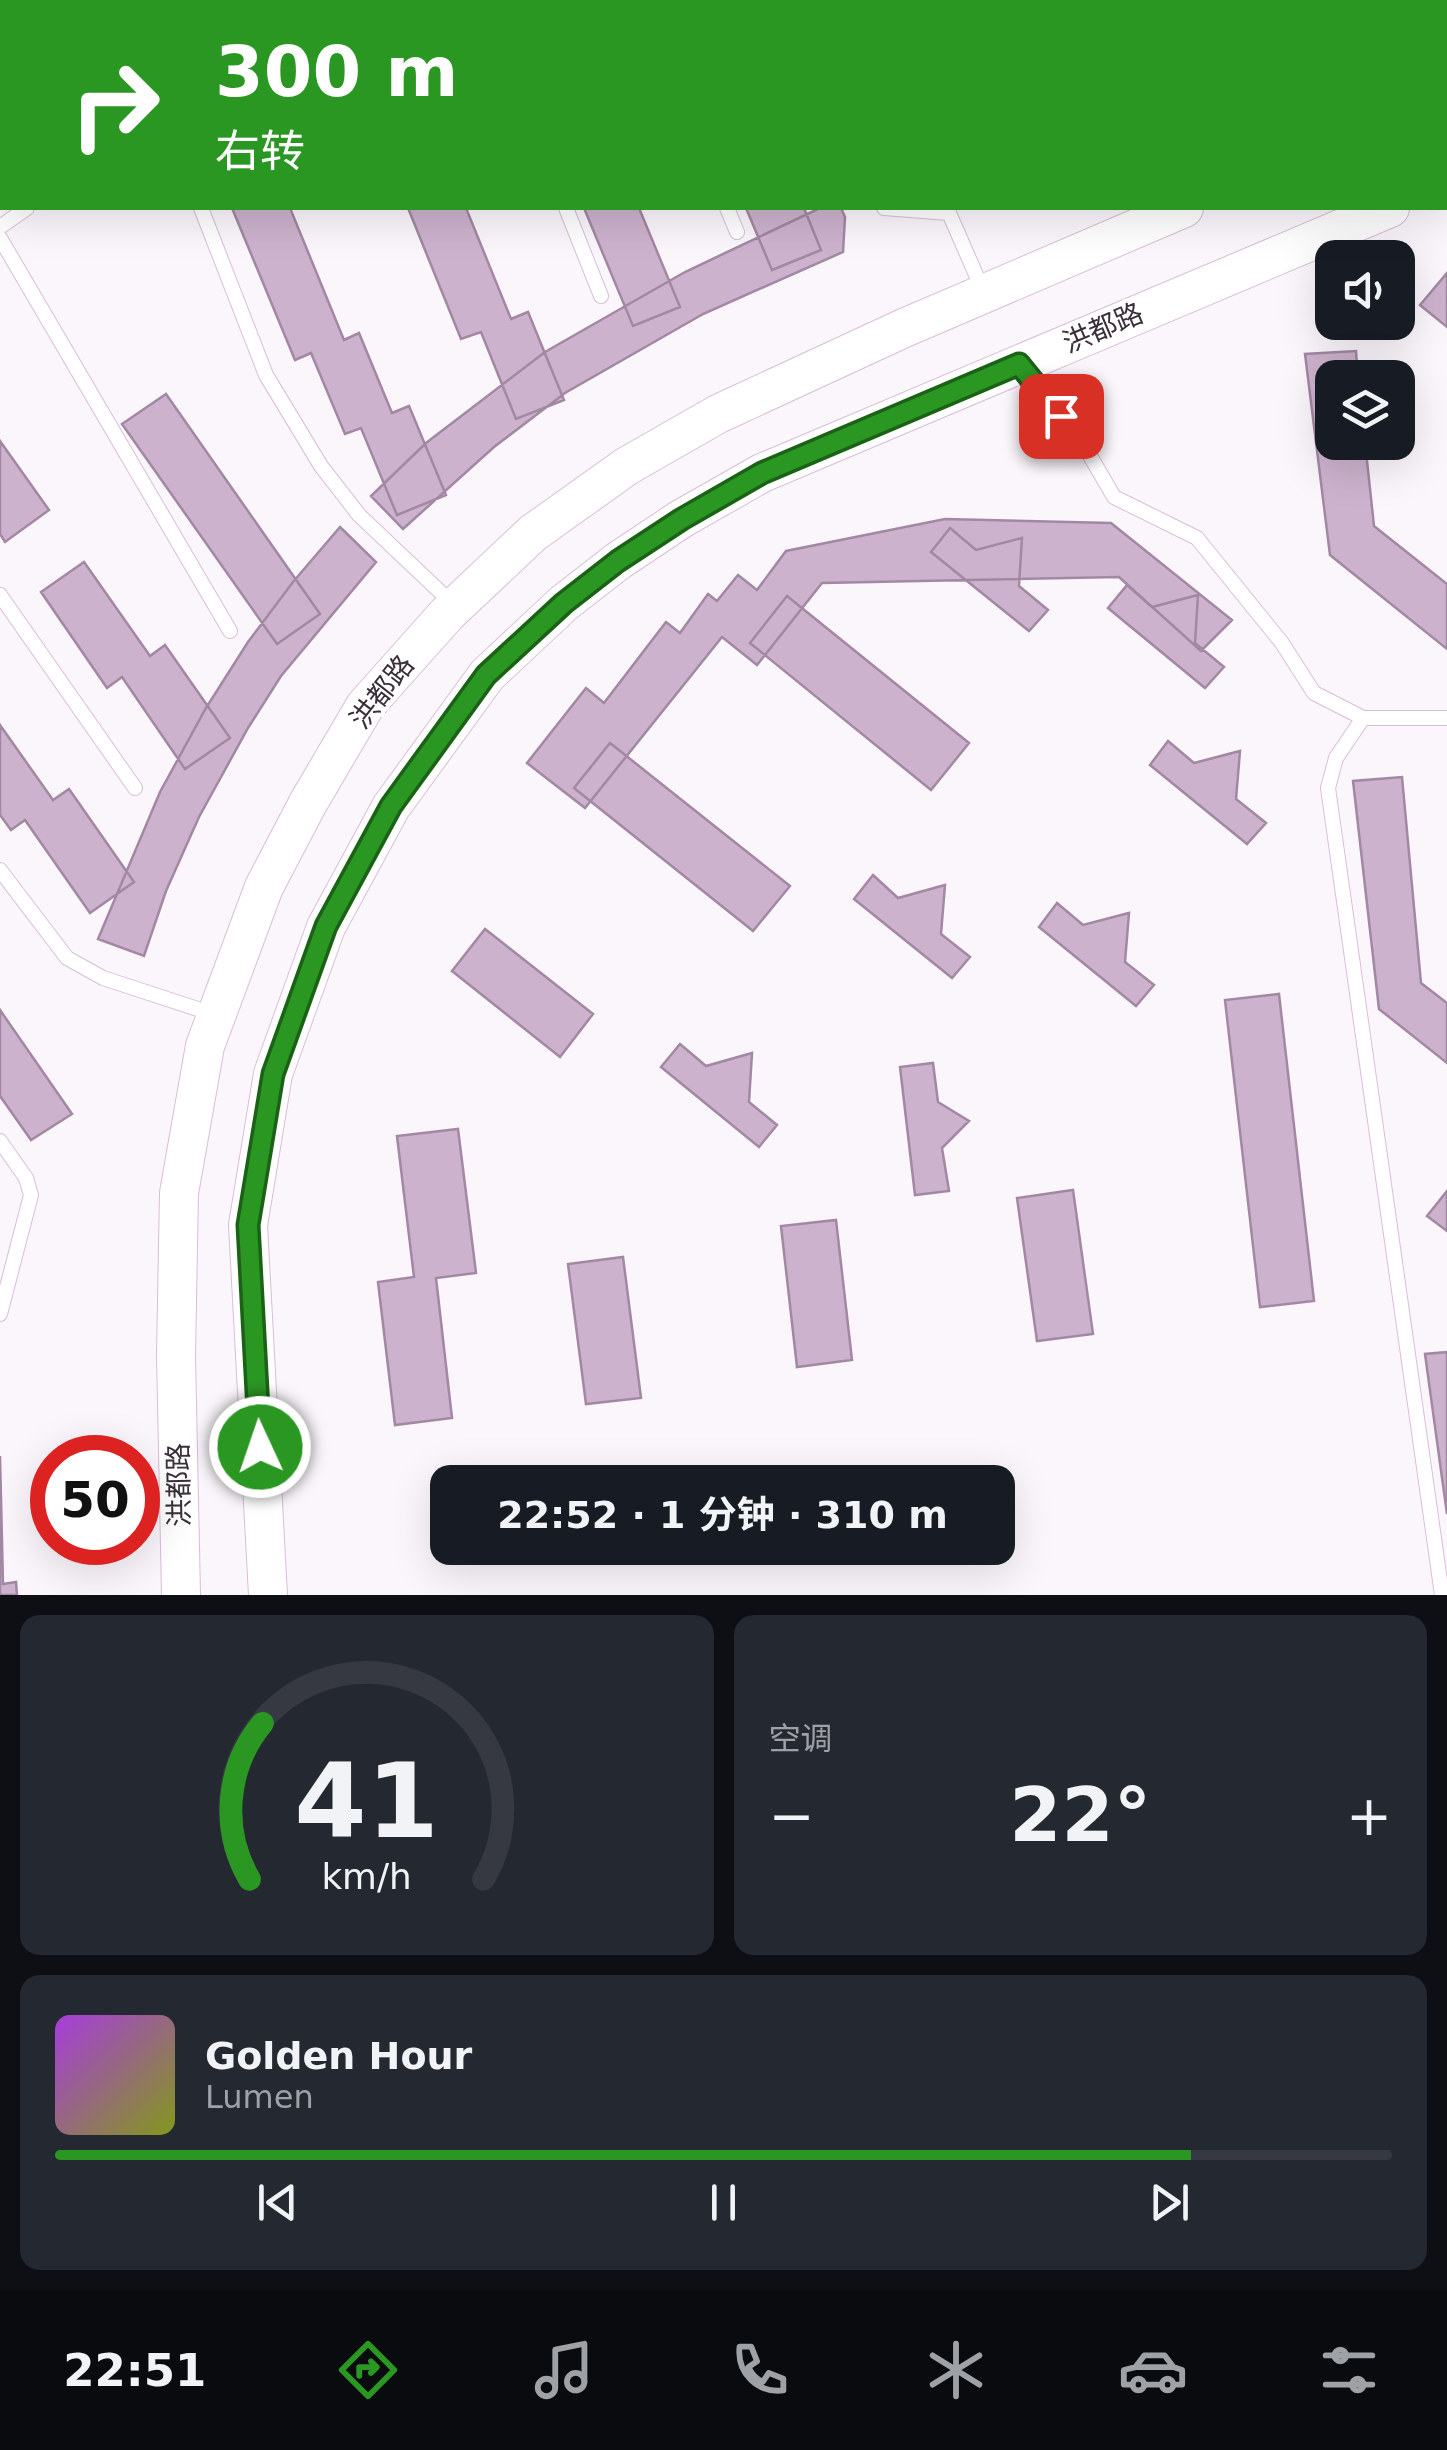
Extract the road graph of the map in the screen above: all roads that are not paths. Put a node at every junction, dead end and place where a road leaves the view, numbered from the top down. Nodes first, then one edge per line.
1 (24, 210) edge
2 (201, 210) edge
3 (567, 210) edge
4 (729, 210) edge
5 (951, 210) edge
6 (1179, 210) edge
7 (1385, 210) edge
8 (0, 227) edge
9 (737, 232) dead end
10 (0, 238) edge
11 (984, 294) junction
12 (601, 296) dead end
13 (1019, 364) junction
14 (0, 595) edge
15 (455, 607) junction
16 (230, 631) dead end
17 (1363, 718) junction
18 (1447, 718) edge
19 (135, 788) dead end
20 (0, 870) edge
21 (216, 1015) junction
22 (0, 1141) edge
23 (0, 1314) edge
24 (181, 1595) edge
25 (268, 1595) edge
26 (1442, 1595) edge

1 - 8 lane
2 - 15 lane
3 - 12 lane
4 - 9 lane
5 - 11 lane
6 - 11 main road, 洪都路
7 - 13 main road, 洪都路
10 - 16 lane
11 - 15 main road, 洪都路
13 - 17 lane
13 - 25 main road, 洪都路
14 - 19 lane
15 - 21 main road, 洪都路
17 - 18 lane
17 - 26 lane
20 - 21 lane
21 - 24 main road, 洪都路
22 - 23 lane

